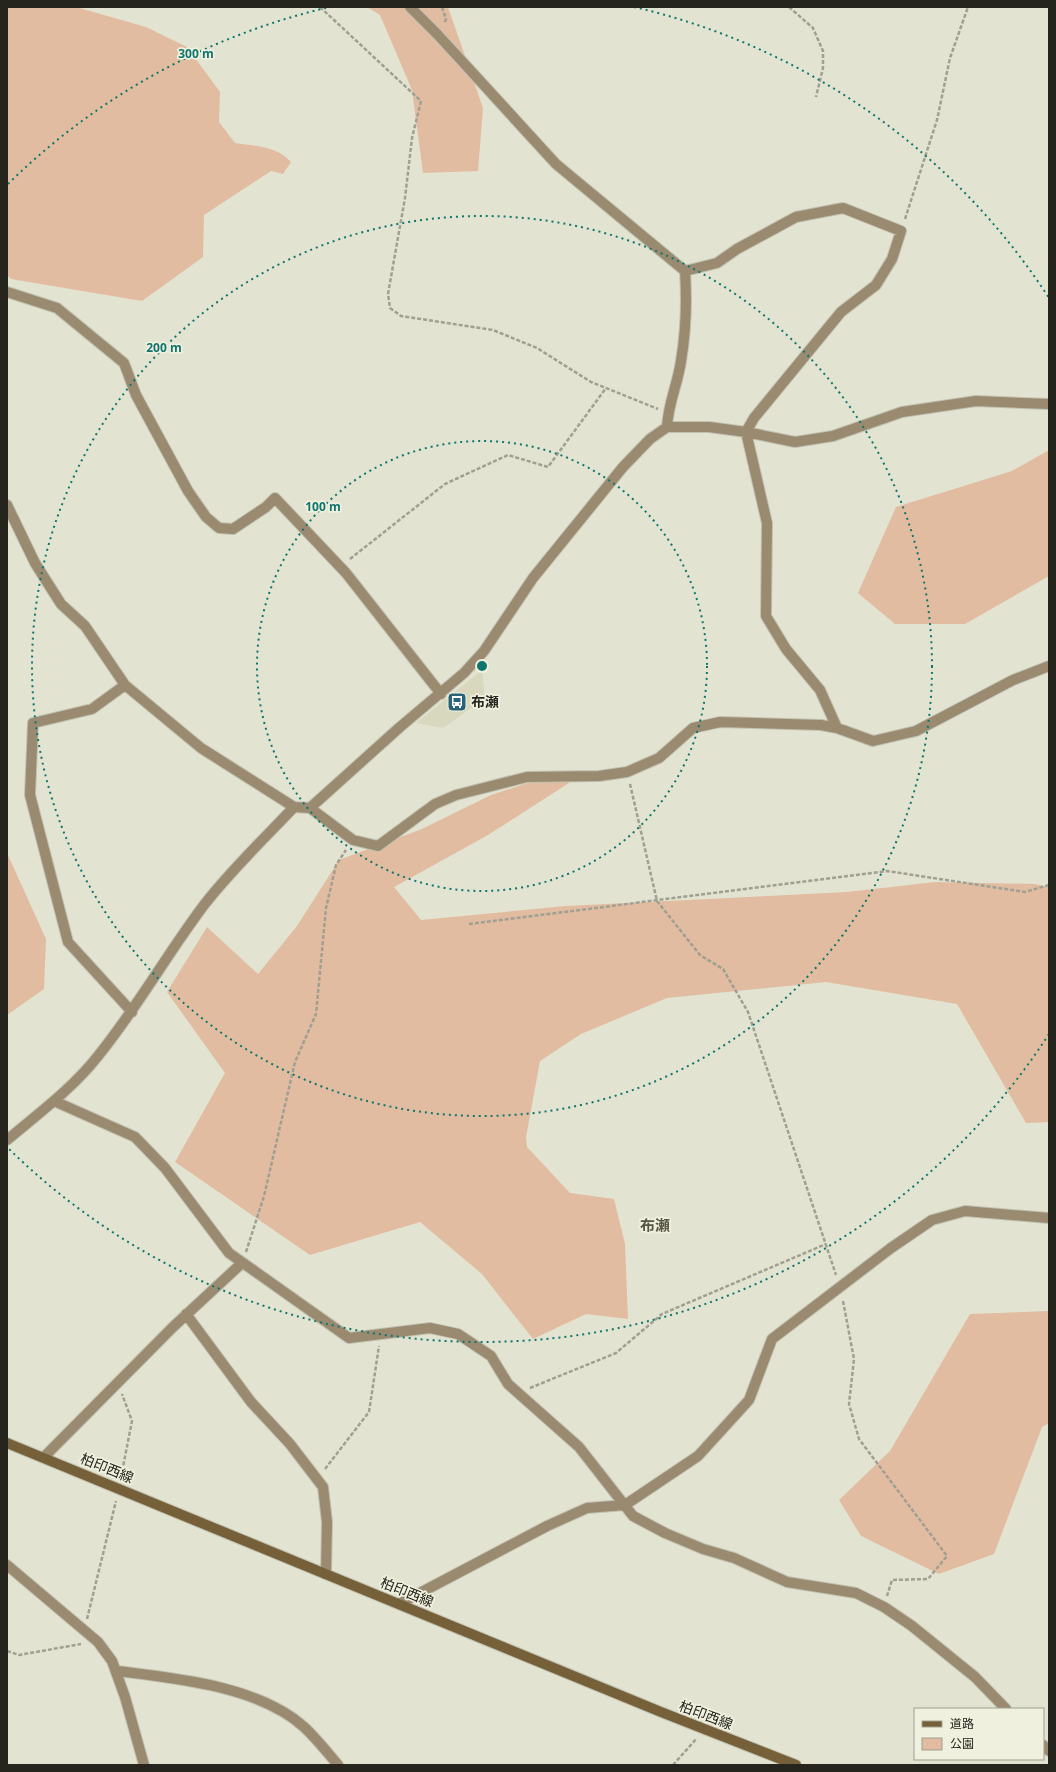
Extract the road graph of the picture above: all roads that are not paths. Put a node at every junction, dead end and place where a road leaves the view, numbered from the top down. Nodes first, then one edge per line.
1 (410, 7) edge
2 (685, 271) junction
3 (7, 292) edge
4 (1049, 404) edge
5 (667, 427) junction
6 (746, 432) junction
7 (7, 505) edge
8 (1049, 666) edge
9 (125, 685) junction
10 (441, 694) junction
11 (837, 728) junction
12 (294, 807) junction
13 (310, 808) junction
14 (132, 1012) junction
15 (54, 1101) junction
16 (7, 1140) edge
17 (1049, 1218) edge
18 (242, 1263) junction
19 (186, 1314) junction
20 (7, 1443) edge
21 (44, 1457) junction
22 (625, 1505) junction
23 (7, 1565) edge
24 (326, 1574) junction
25 (399, 1604) junction
26 (117, 1671) junction
27 (1005, 1708) edge
28 (144, 1765) edge
29 (338, 1765) edge
30 (796, 1765) edge

1 - 2 street
2 - 5 street
2 - 6 street
3 - 10 street
4 - 6 street
5 - 6 street
5 - 10 street
6 - 11 street
7 - 9 street
8 - 11 street
9 - 12 street
9 - 14 street
10 - 13 street
11 - 13 street
12 - 13 street
12 - 14 street
14 - 15 street
15 - 16 street
15 - 18 street
17 - 22 street
18 - 19 street
18 - 22 street
19 - 21 street
19 - 24 street
20 - 21 main road, 柏印西線
21 - 24 main road, 柏印西線
22 - 25 street
22 - 27 street
23 - 26 street
24 - 25 main road, 柏印西線
25 - 30 main road, 柏印西線
26 - 28 street
26 - 29 street

